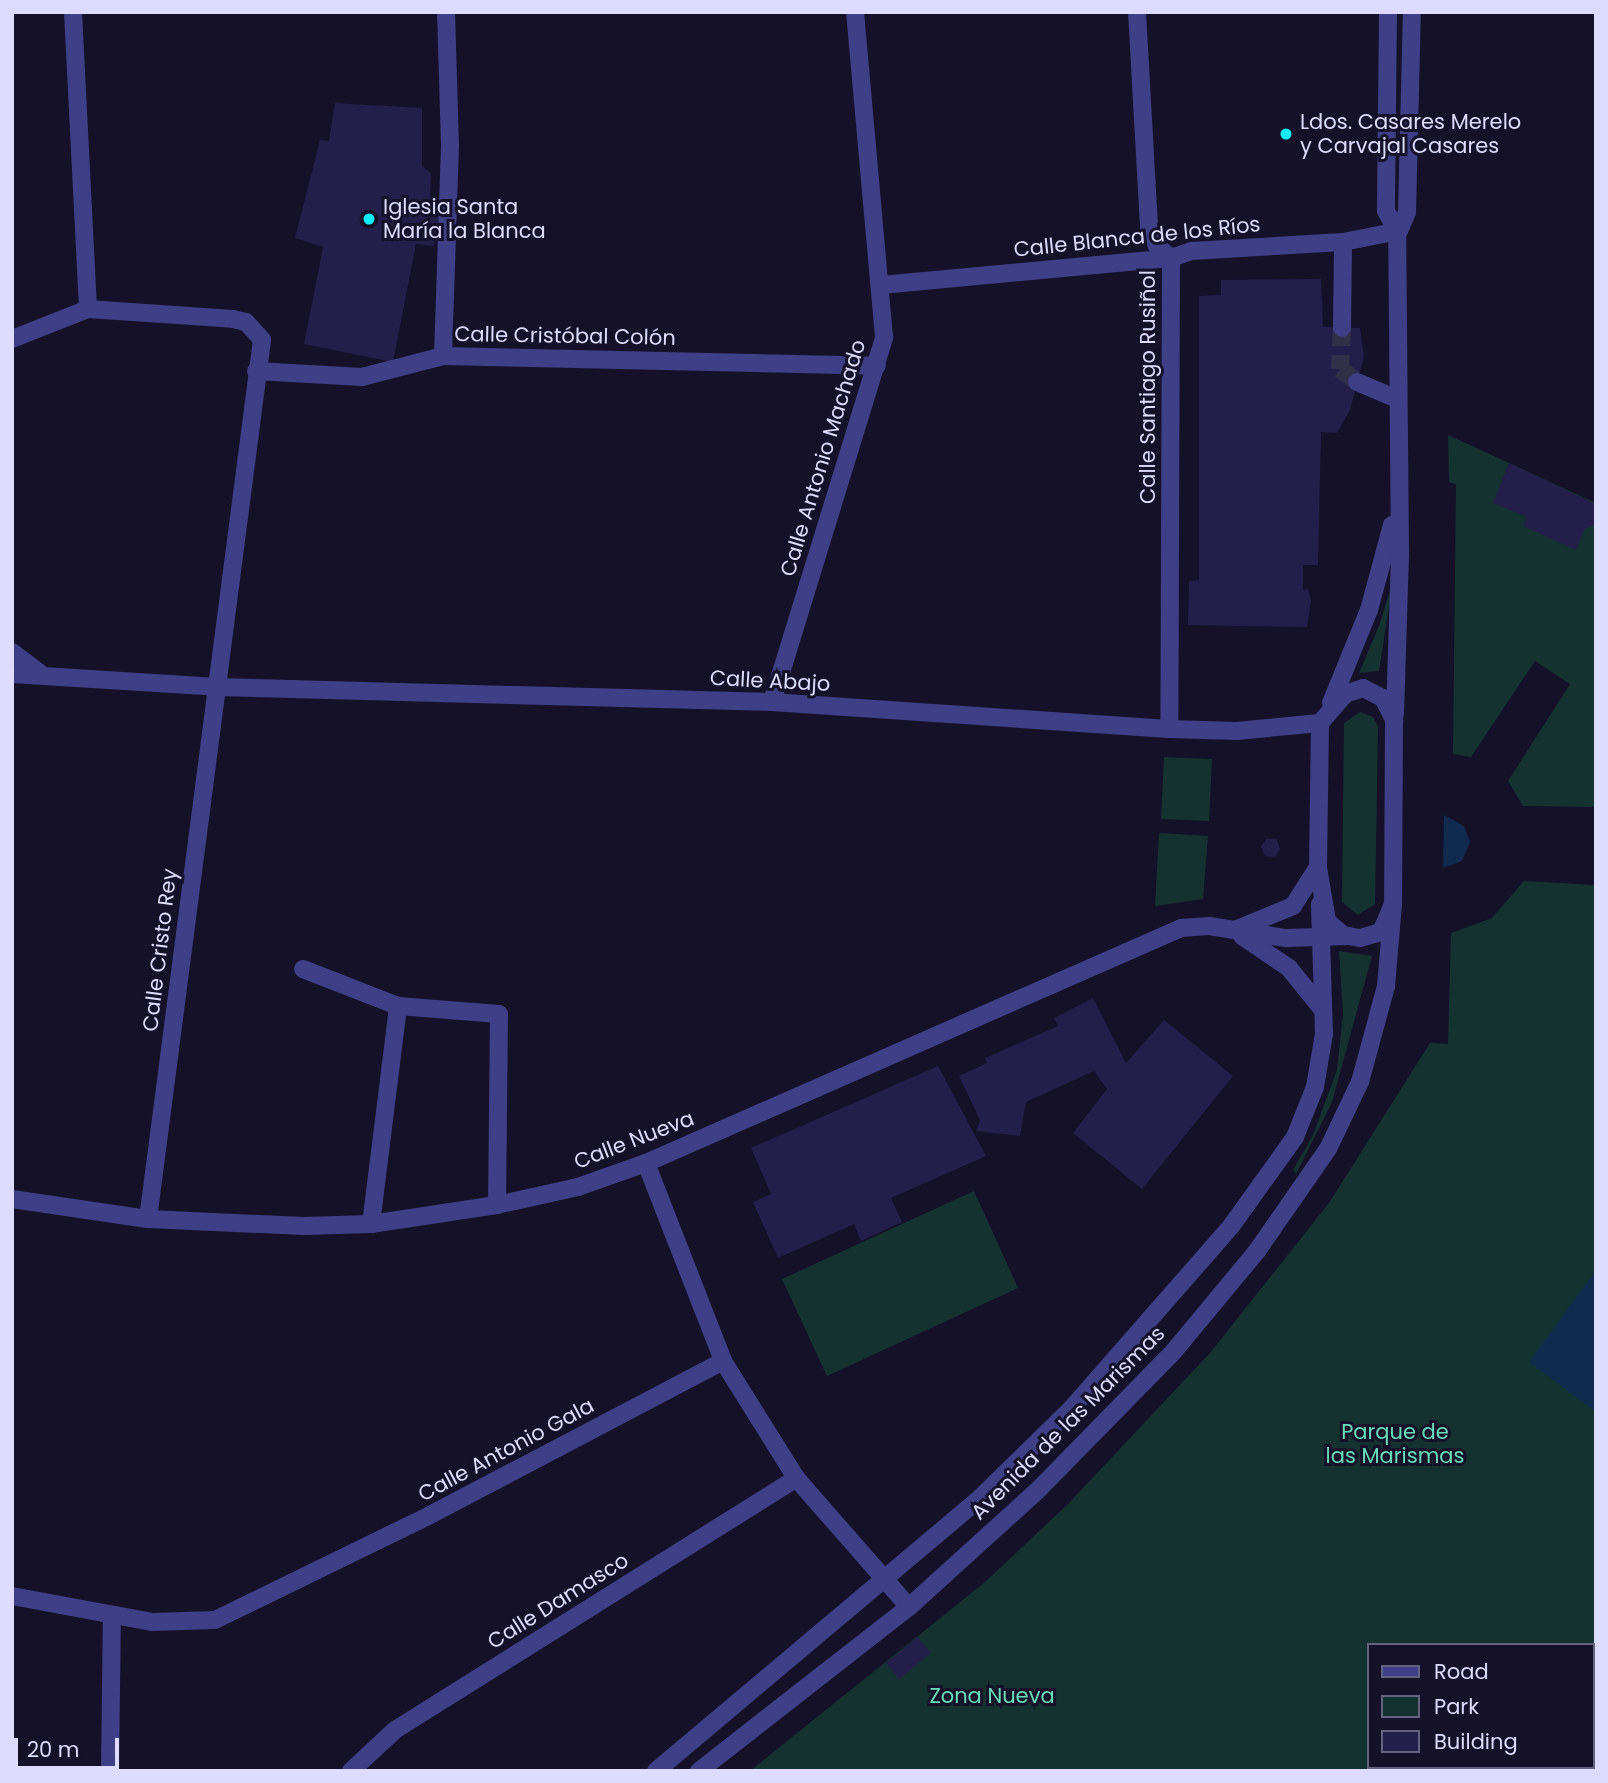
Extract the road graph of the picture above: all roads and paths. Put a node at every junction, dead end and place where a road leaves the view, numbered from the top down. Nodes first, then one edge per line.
1 (73, 12) edge
2 (446, 12) edge
3 (855, 12) edge
4 (1137, 12) edge
5 (1388, 12) edge
6 (1412, 12) edge
7 (1397, 231) junction
8 (1343, 242) junction
9 (1171, 258) junction
10 (881, 285) junction
11 (88, 309) junction
12 (1342, 328) tunnel mouth
13 (12, 339) edge
14 (443, 356) junction
15 (877, 366) junction
16 (256, 371) junction
17 (1357, 382) tunnel mouth
18 (1397, 399) junction
19 (1397, 490) junction
20 (12, 652) edge
21 (40, 673) junction
22 (12, 674) edge
23 (217, 687) junction
24 (772, 702) junction
25 (1324, 716) junction
26 (1394, 720) junction
27 (1170, 729) junction
28 (1318, 867) junction
29 (1320, 904) junction
30 (1393, 904) junction
31 (1233, 930) junction
32 (1348, 936) junction
33 (1321, 938) junction
34 (303, 969) dead end
35 (398, 1006) junction
36 (1324, 1013) junction
37 (646, 1163) junction
38 (12, 1199) edge
39 (497, 1205) junction
40 (148, 1219) junction
41 (371, 1224) junction
42 (723, 1361) junction
43 (796, 1478) junction
44 (888, 1581) junction
45 (12, 1596) edge
46 (909, 1607) junction
47 (112, 1615) junction
48 (110, 1771) edge
49 (351, 1771) edge
50 (656, 1771) edge
51 (699, 1771) edge

1 - 11 street
2 - 14 street
3 - 10 street, Calle Antonio Machado
4 - 9 street, Calle Santiago Rusiñol
5 - 7 street
6 - 7 street
7 - 8 street, Calle Blanca de los Ríos
7 - 18 street
8 - 9 street, Calle Blanca de los Ríos
8 - 12 street
9 - 10 street, Calle Blanca de los Ríos
9 - 27 street, Calle Santiago Rusiñol
10 - 15 street, Calle Antonio Machado
11 - 13 street
11 - 16 street, Calle Cristo Rey
14 - 15 street, Calle Cristóbal Colón
14 - 16 street, Calle Cristóbal Colón
15 - 24 street, Calle Antonio Machado
16 - 23 street, Calle Cristo Rey
17 - 18 street
18 - 19 street
19 - 25 street
19 - 26 street
20 - 21 street
21 - 22 street, Calle Abajo
21 - 23 street, Calle Abajo
23 - 24 street, Calle Abajo
23 - 40 street, Calle Cristo Rey
24 - 27 street, Calle Abajo
25 - 26 street
25 - 27 street, Calle Abajo
25 - 28 street, Avenida de las Marismas
26 - 30 street, Avenida de las Marismas
28 - 29 street, Avenida de las Marismas
28 - 31 street, Calle Nueva
29 - 32 street
29 - 33 street, Avenida de las Marismas
30 - 32 street, Calle Nueva
30 - 46 street, Avenida de las Marismas
31 - 33 street, Calle Nueva
31 - 36 street, Calle Nueva
31 - 37 street, Calle Nueva
32 - 33 street, Calle Nueva
33 - 36 street, Avenida de las Marismas
34 - 35 street
35 - 39 street
35 - 41 street
36 - 44 street, Avenida de las Marismas
37 - 39 street, Calle Nueva
37 - 42 street
38 - 40 street, Calle Nueva
39 - 41 street, Calle Nueva
40 - 41 street, Calle Nueva
42 - 43 street
42 - 47 street, Calle Antonio Gala
43 - 44 street
43 - 49 street, Calle Damasco
44 - 46 street
44 - 50 street, Avenida de las Marismas
45 - 47 street, Calle Antonio Gala
46 - 51 street, Avenida de las Marismas
47 - 48 street

